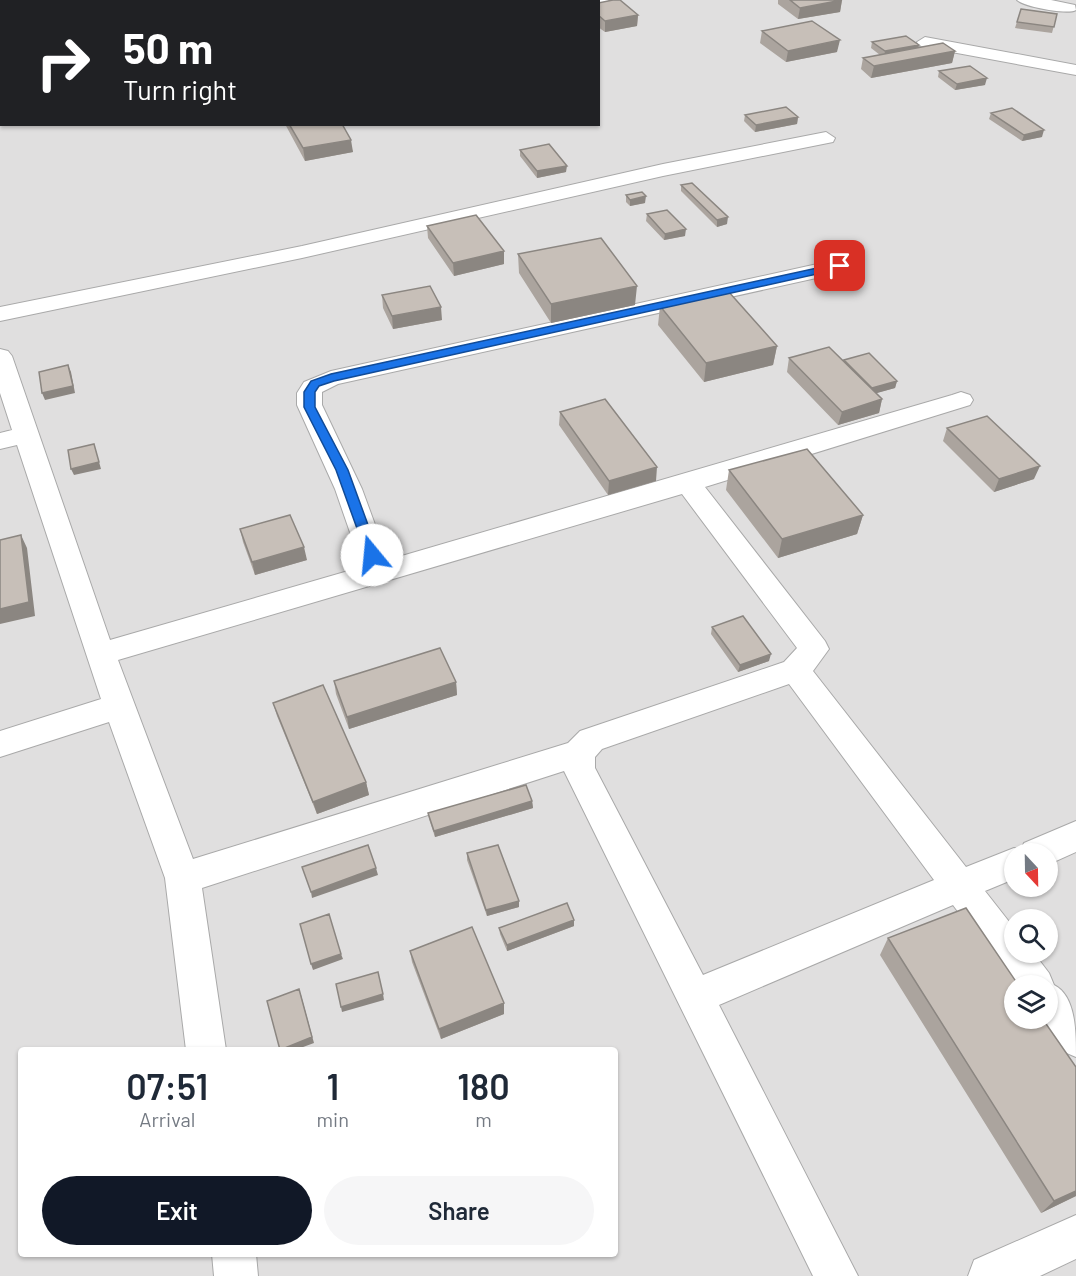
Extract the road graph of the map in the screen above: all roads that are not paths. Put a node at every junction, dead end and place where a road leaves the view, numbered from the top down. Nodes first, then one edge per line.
1 (1025, 0) edge
2 (1069, 8) dead end
3 (925, 42) dead end
4 (1076, 70) edge
5 (826, 138) dead end
6 (840, 266) dead end
7 (0, 314) edge
8 (0, 356) edge
9 (961, 400) dead end
10 (13, 437) edge
11 (688, 483) junction
12 (378, 573) junction
13 (100, 654) junction
14 (795, 670) junction
15 (120, 706) junction
16 (0, 744) edge
17 (579, 753) junction
18 (1076, 836) edge
19 (1058, 844) edge
20 (1004, 867) edge
21 (183, 878) junction
22 (960, 886) junction
23 (1028, 975) edge
24 (694, 996) junction
25 (1058, 1014) edge
26 (1076, 1038) edge
27 (206, 1047) edge
28 (1076, 1237) edge
29 (234, 1257) edge
30 (236, 1276) edge
31 (836, 1276) edge
32 (990, 1276) edge

1 - 2 street
3 - 4 street
5 - 7 street
6 - 12 street
8 - 10 street
9 - 11 street
10 - 13 street
11 - 12 street
11 - 14 street
12 - 13 street
13 - 15 street
14 - 17 street
14 - 22 street
15 - 16 street
15 - 21 street
17 - 21 street
17 - 24 street
18 - 19 street
20 - 22 street
21 - 27 street
22 - 23 street
22 - 24 street
24 - 31 street
25 - 26 street
28 - 32 street
29 - 30 street

